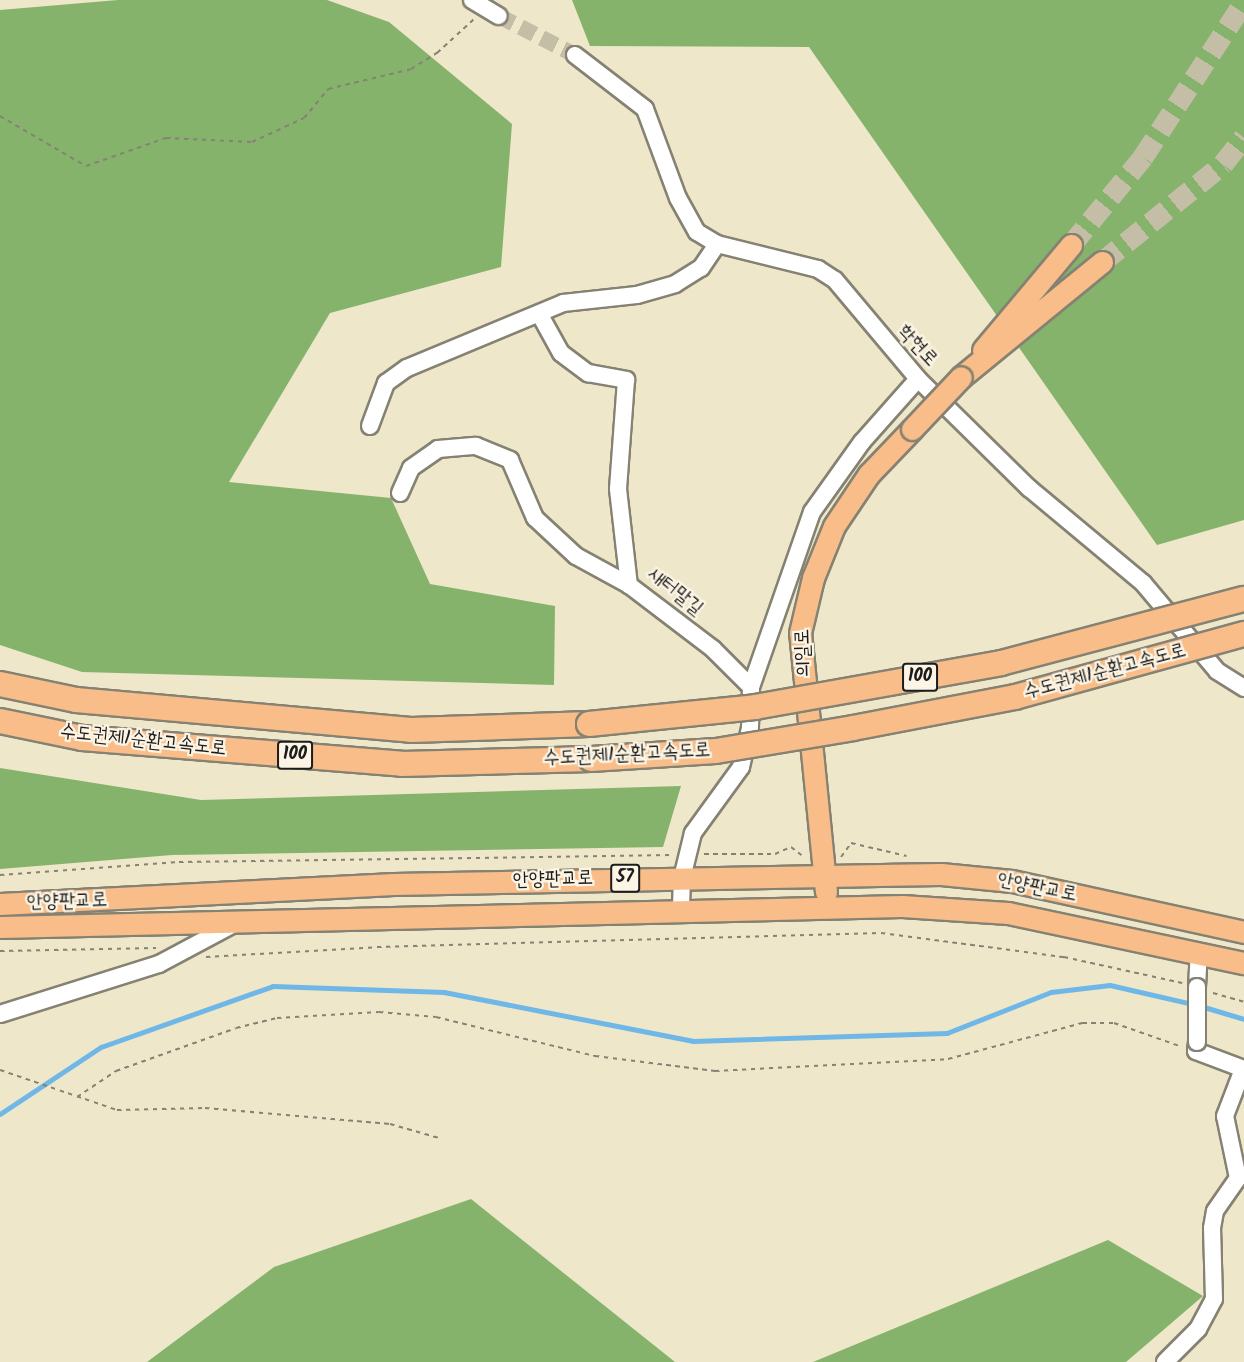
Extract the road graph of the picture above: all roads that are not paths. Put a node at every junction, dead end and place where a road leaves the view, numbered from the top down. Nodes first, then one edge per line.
1 (575, 55) tunnel mouth
2 (717, 244) junction
3 (1071, 244) tunnel mouth
4 (1102, 262) tunnel mouth
5 (540, 315) junction
6 (961, 377) junction
7 (918, 379) junction
8 (370, 426) dead end
9 (399, 493) dead end
10 (629, 585) junction
11 (1244, 599) edge
12 (1244, 634) edge
13 (0, 684) edge
14 (751, 687) junction
15 (1244, 688) edge
16 (0, 721) edge
17 (682, 878) junction
18 (825, 878) junction
19 (0, 904) edge
20 (827, 909) junction
21 (681, 912) junction
22 (234, 924) junction
23 (0, 927) edge
24 (1244, 932) edge
25 (1200, 952) junction
26 (1244, 963) edge
27 (0, 1014) edge
28 (1244, 1069) edge
29 (1165, 1362) edge

1 - 2 street, 학현로
2 - 5 street
2 - 7 street, 학현로
3 - 6 main road
4 - 6 main road
5 - 8 street
5 - 10 street, 새터말길
6 - 18 main road, 의일로, bridge
7 - 14 street
7 - 15 street, 학현로
9 - 10 street
10 - 14 street, 새터말길
11 - 13 highway, 수도권제1순환고속도로 / 100, bridge
12 - 16 highway, 수도권제1순환고속도로 / 100, bridge
14 - 17 street
17 - 18 main road, 안양판교로 / 57
17 - 19 main road, 안양판교로 / 57
17 - 21 street
18 - 20 main road, 의일로
18 - 24 main road, 안양판교로 / 57
20 - 21 main road, 안양판교로 / 57
20 - 25 main road, 안양판교로 / 57
21 - 22 main road, 안양판교로 / 57
22 - 23 main road, 안양판교로 / 57
22 - 27 street
25 - 26 main road, 안양판교로 / 57
25 - 28 street, bridge
28 - 29 street

